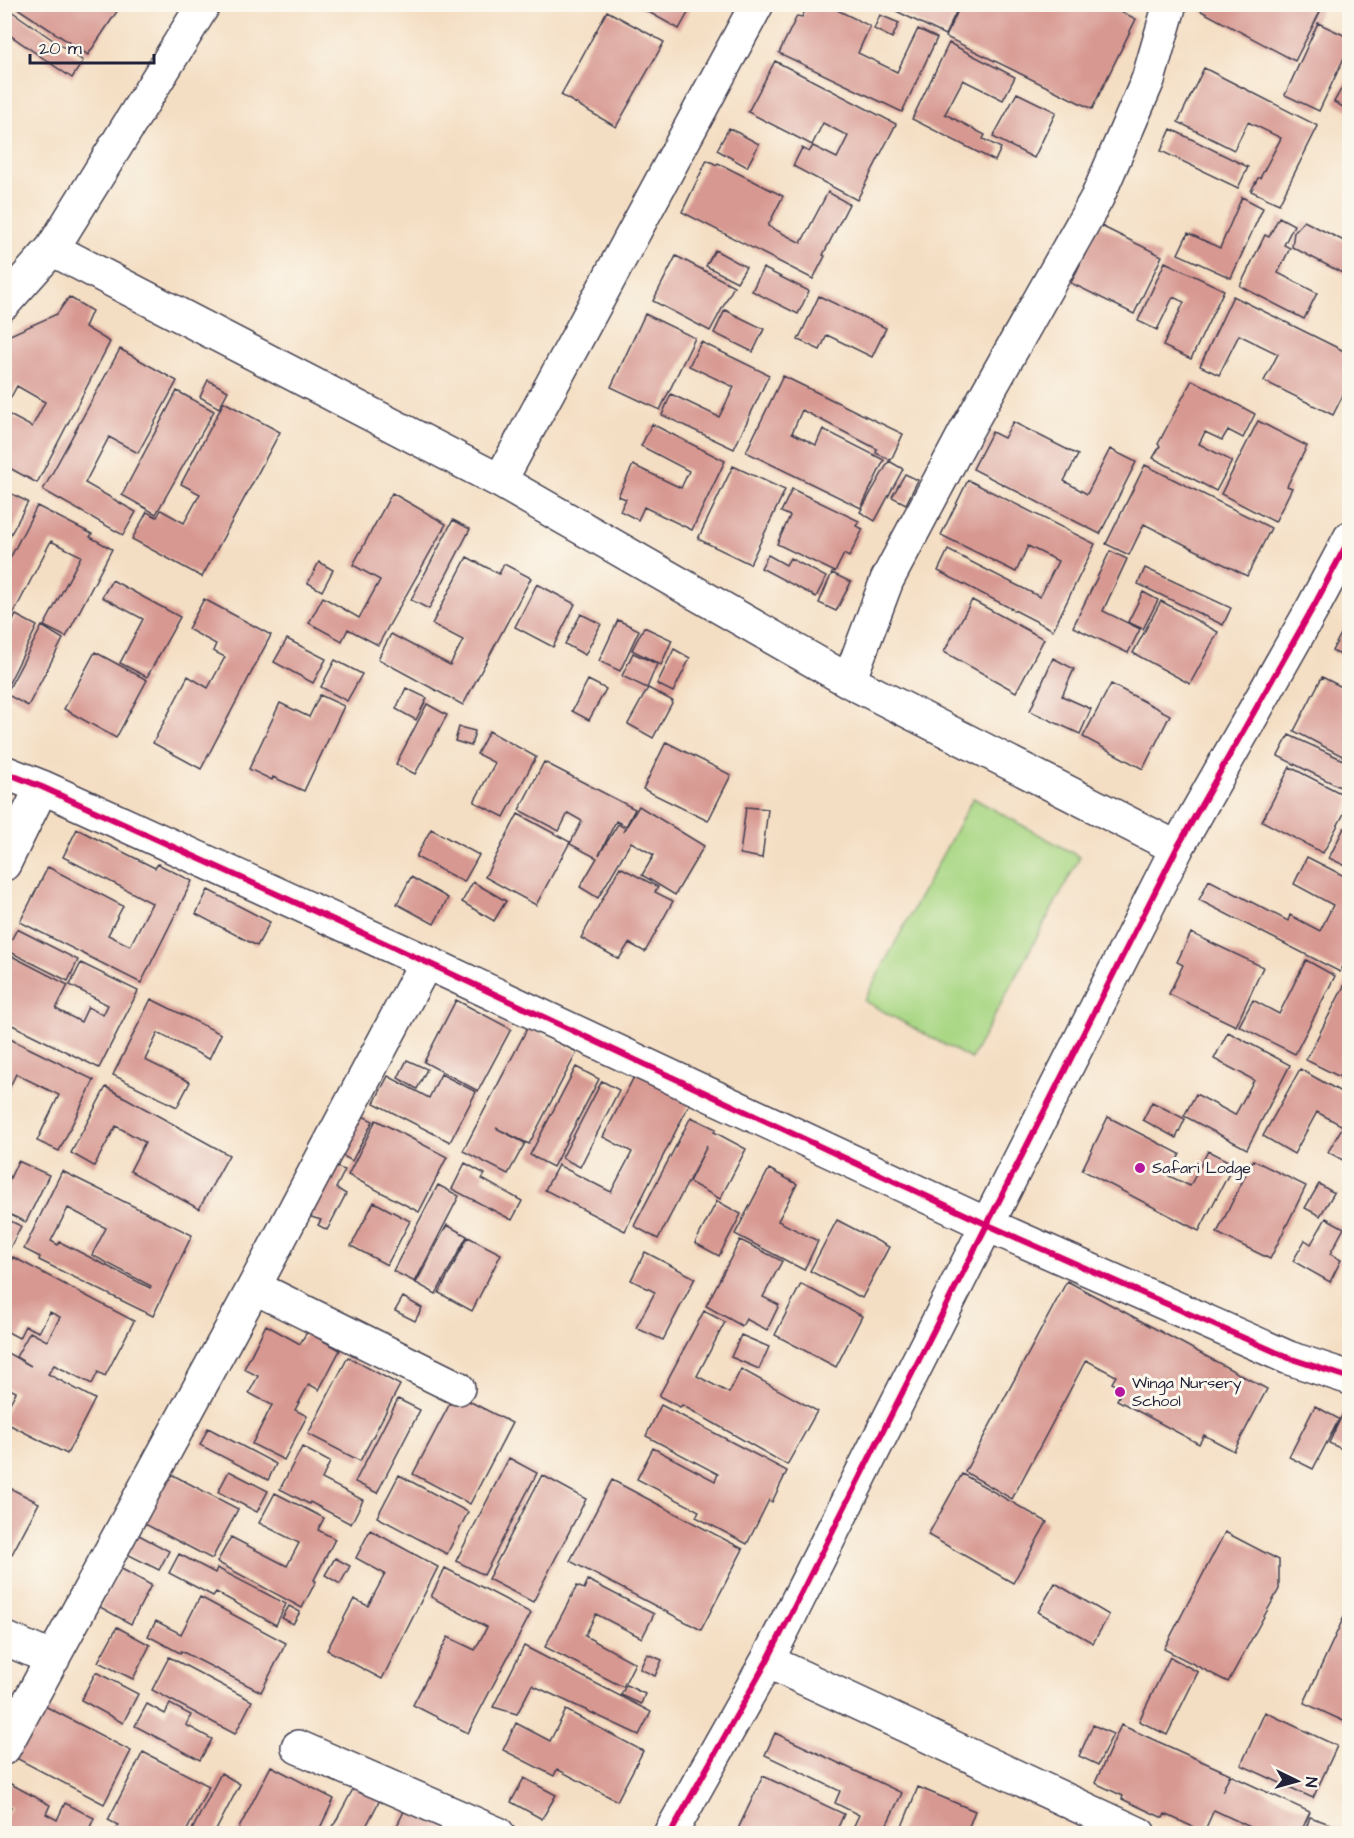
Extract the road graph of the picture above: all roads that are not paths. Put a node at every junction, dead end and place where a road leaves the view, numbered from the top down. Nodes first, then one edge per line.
1 (204, 4) edge
2 (757, 4) edge
3 (1170, 4) edge
4 (52, 249) junction
5 (4, 303) edge
6 (500, 481) junction
7 (1350, 538) edge
8 (849, 681) junction
9 (4, 772) edge
10 (42, 787) junction
11 (1177, 848) junction
12 (4, 864) edge
13 (426, 962) junction
14 (988, 1225) junction
15 (254, 1287) junction
16 (1350, 1378) edge
17 (458, 1388) dead end
18 (4, 1638) edge
19 (52, 1659) junction
20 (767, 1661) junction
21 (4, 1748) edge
22 (298, 1748) dead end
23 (498, 1833) edge
24 (670, 1833) edge
25 (1139, 1833) edge

1 - 4 street
2 - 6 street
3 - 8 street
4 - 5 street
4 - 6 street
6 - 8 street
7 - 11 street
8 - 11 street
9 - 10 street
10 - 12 street
10 - 13 street
11 - 14 street
13 - 14 street
13 - 15 street
14 - 16 street
14 - 20 street
15 - 17 street
15 - 19 street
18 - 19 street
19 - 21 street
20 - 24 street
20 - 25 street
22 - 23 street

